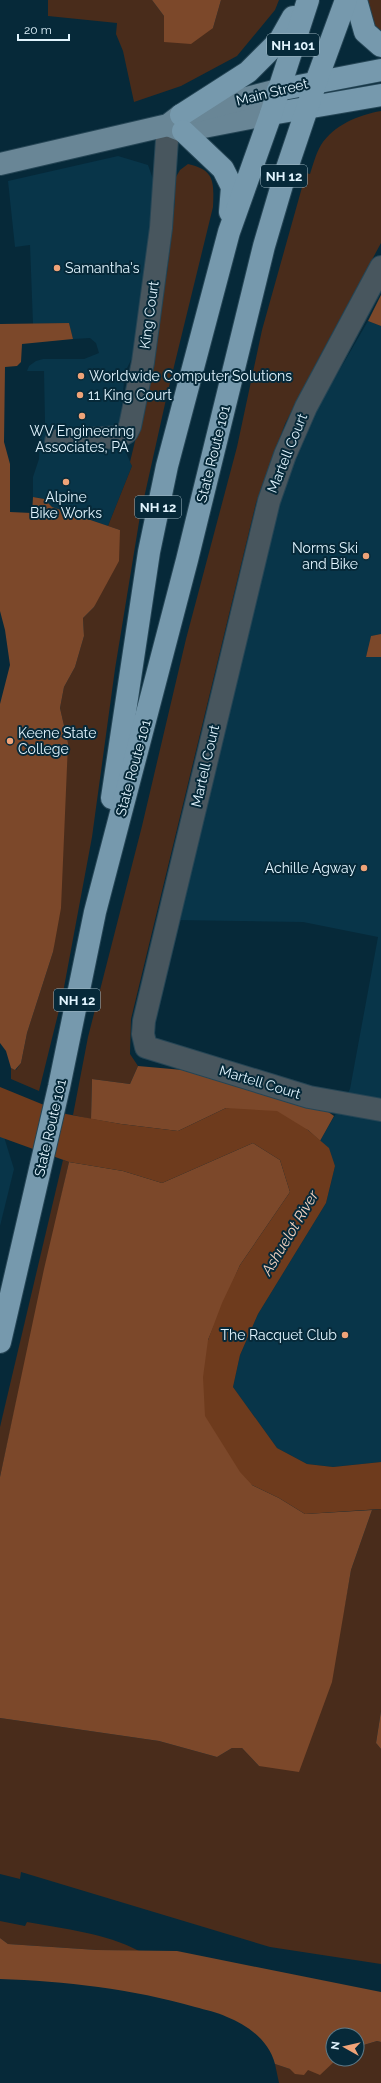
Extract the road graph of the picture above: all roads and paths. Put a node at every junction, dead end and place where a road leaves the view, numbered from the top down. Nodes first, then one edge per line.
1 (302, 0) edge
2 (308, 0) edge
3 (346, 0) edge
4 (356, 0) edge
5 (381, 46) edge
6 (381, 70) edge
7 (316, 82) junction
8 (278, 90) junction
9 (381, 95) edge
10 (308, 107) junction
11 (271, 114) junction
12 (177, 123) junction
13 (0, 164) edge
14 (229, 232) junction
15 (381, 267) edge
16 (56, 441) dead end
17 (95, 912) junction
18 (381, 1110) edge
19 (0, 1342) edge

1 - 12 highway
2 - 8 highway, State Route 101 / NH 101
3 - 7 highway, State Route 101 / NH 101
4 - 5 highway
6 - 7 highway, Main Street
7 - 8 highway, Main Street
7 - 10 highway, State Route 101 / NH 101
8 - 11 highway, State Route 101 / NH 101
8 - 12 main road, Main Street
9 - 10 highway, Main Street
10 - 11 highway, Main Street
10 - 17 highway, State Route 101 / NH 12
11 - 12 main road, Main Street
11 - 14 highway, State Route 101 / NH 12
12 - 13 main road, Main Street
12 - 14 highway
12 - 16 street, King Court
14 - 17 highway, State Route 101 / NH 12
15 - 18 street, Martell Court
17 - 19 highway, State Route 101 / NH 12

